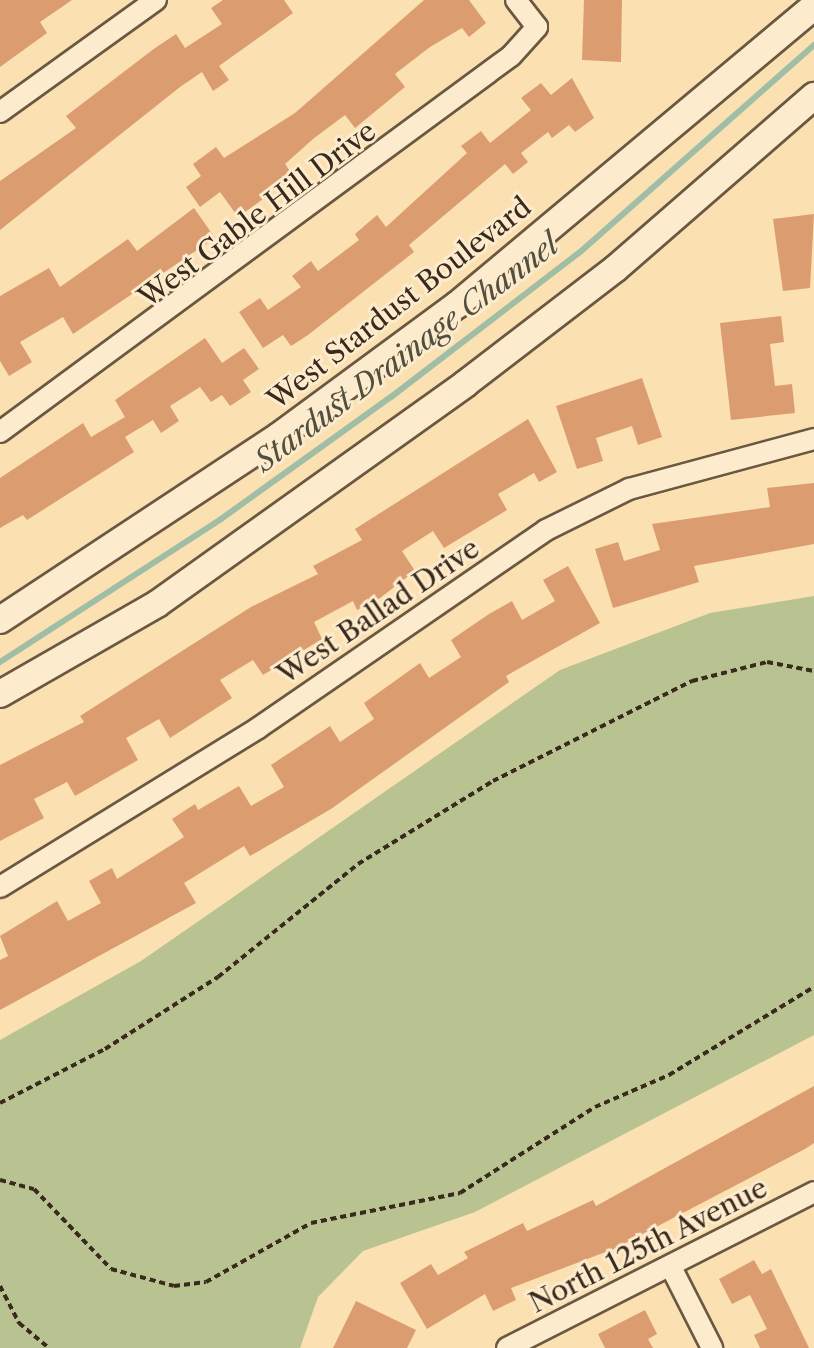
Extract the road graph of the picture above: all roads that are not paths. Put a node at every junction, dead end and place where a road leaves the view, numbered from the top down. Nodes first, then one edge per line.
1 (156, 0) edge
2 (516, 0) edge
3 (814, 6) edge
4 (814, 96) edge
5 (0, 112) edge
6 (0, 432) edge
7 (814, 439) edge
8 (0, 620) edge
9 (0, 694) edge
10 (0, 887) edge
11 (814, 1192) edge
12 (672, 1269) junction
13 (507, 1348) edge
14 (712, 1348) edge

1 - 5 street
2 - 6 street, West Gable Hill Drive
3 - 8 street, West Stardust Boulevard
4 - 9 street
7 - 10 street, West Ballad Drive
11 - 12 street, North 125th Avenue
12 - 13 street, North 125th Avenue
12 - 14 street

